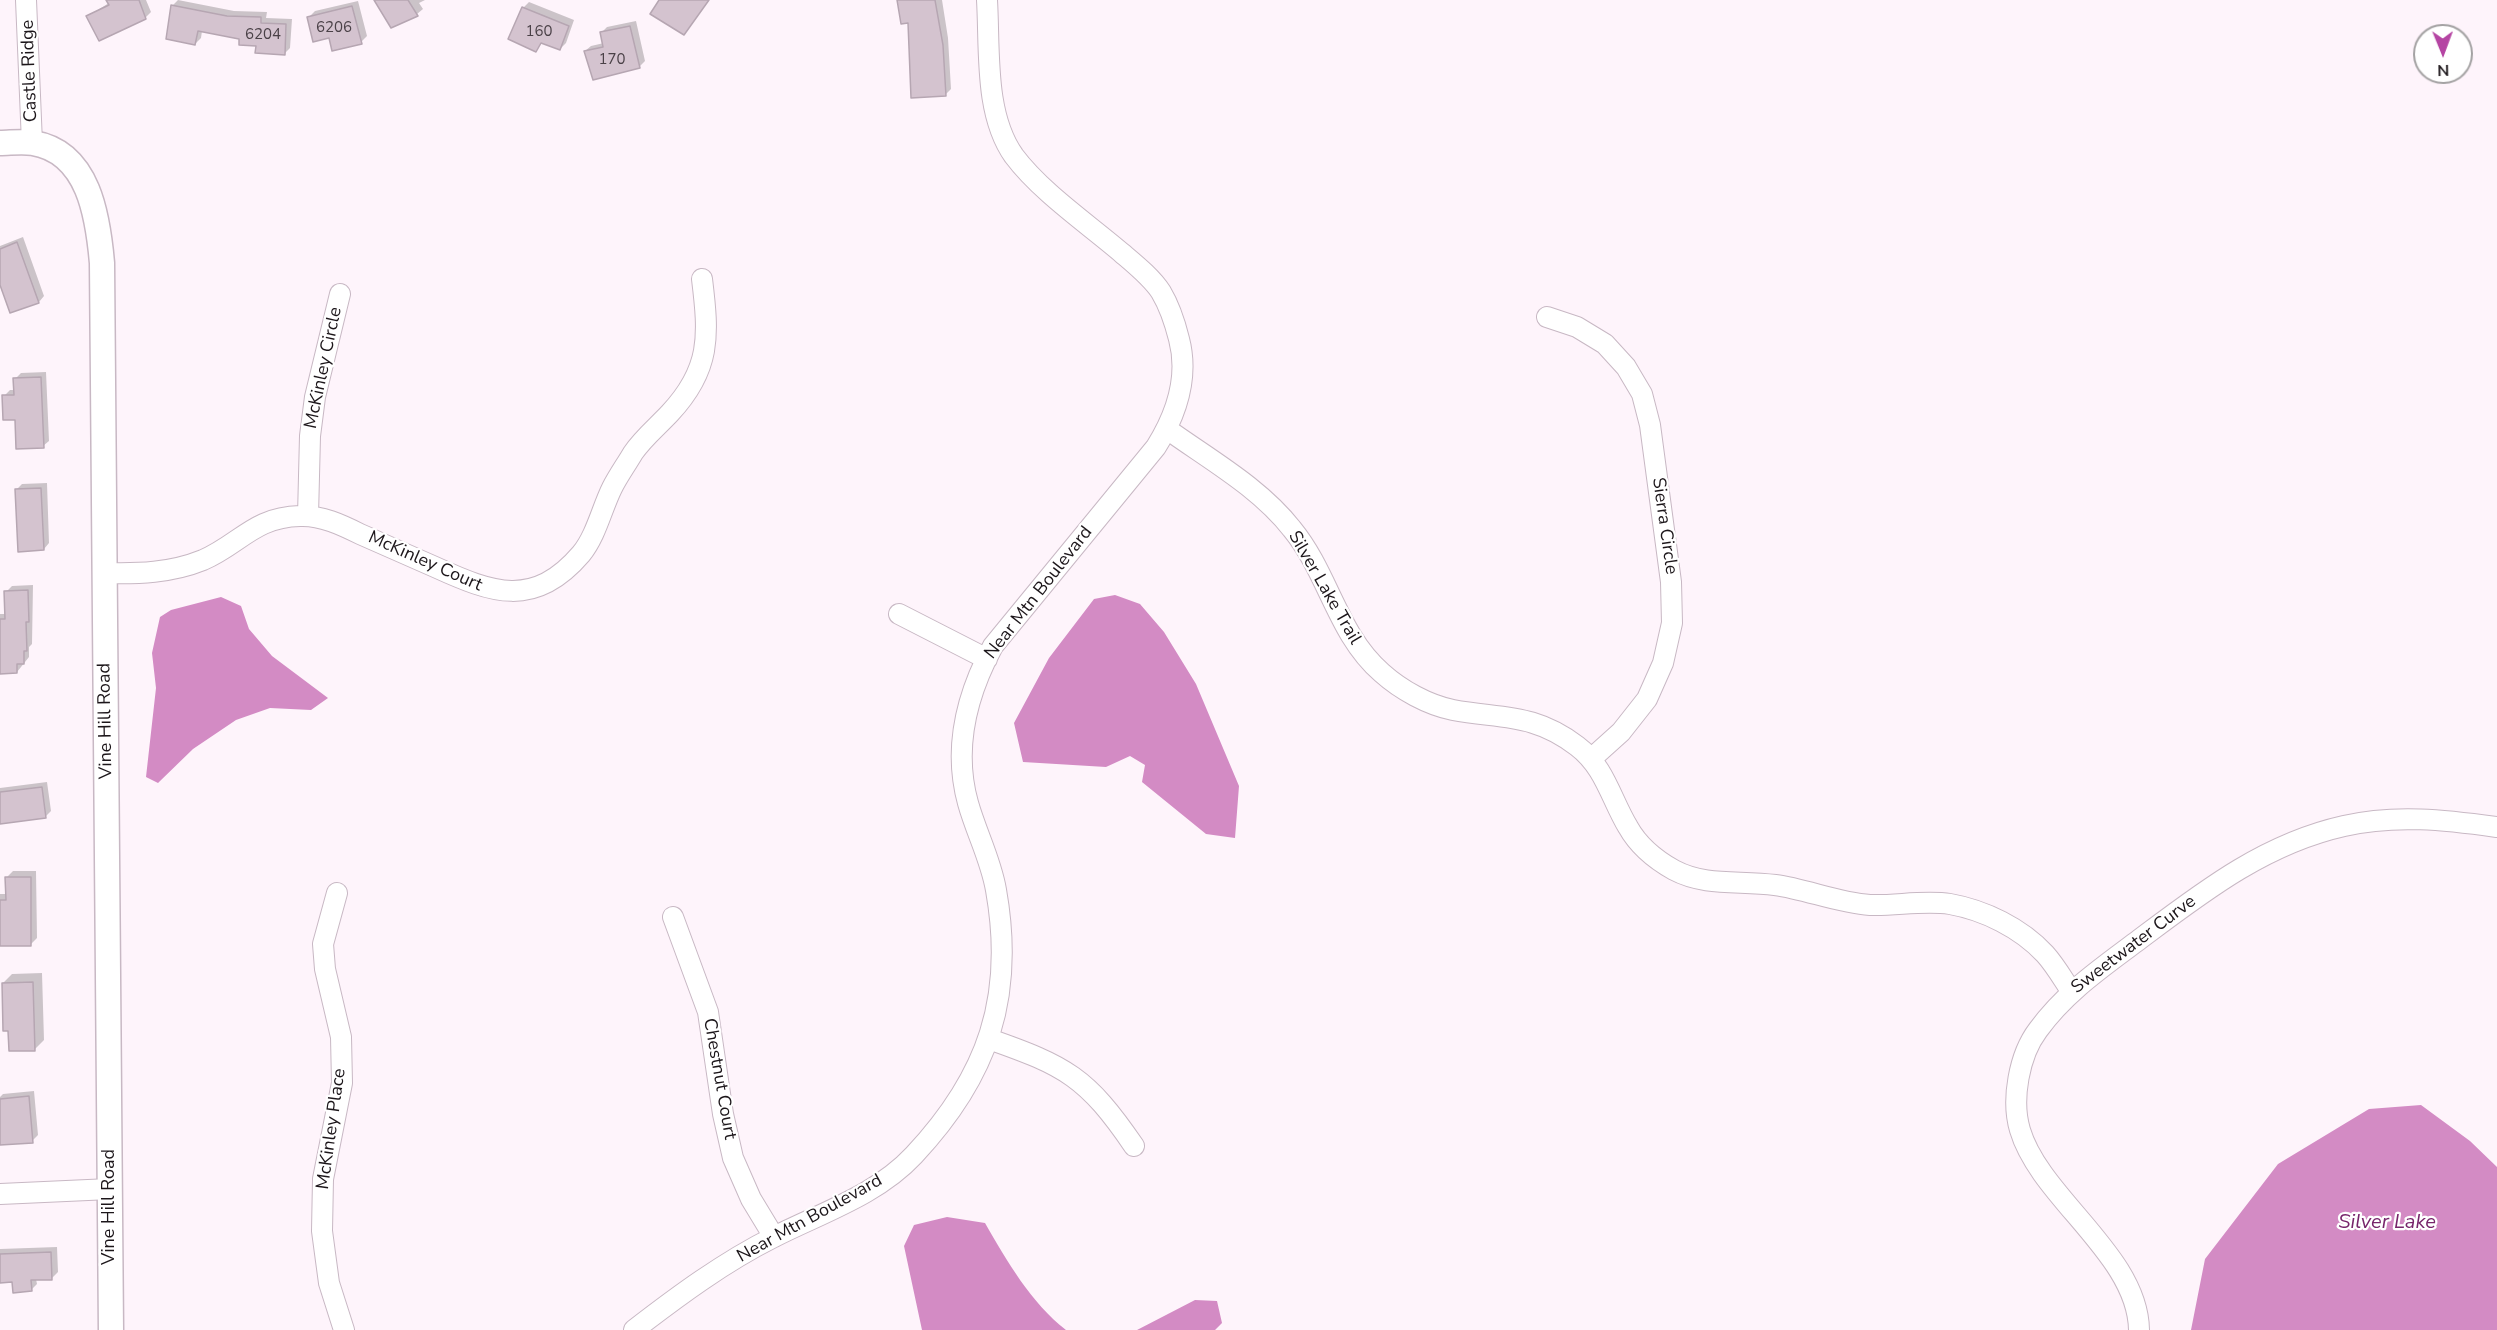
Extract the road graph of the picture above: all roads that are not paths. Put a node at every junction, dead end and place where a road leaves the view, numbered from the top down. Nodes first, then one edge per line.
1 (26, 0) edge
2 (988, 9) edge
3 (0, 143) edge
4 (32, 143) junction
5 (702, 279) dead end
6 (340, 294) dead end
7 (1547, 317) dead end
8 (1167, 429) junction
9 (308, 516) junction
10 (104, 573) junction
11 (900, 614) dead end
12 (987, 658) junction
13 (1591, 759) junction
14 (2497, 827) edge
15 (337, 893) dead end
16 (673, 917) dead end
17 (2071, 991) junction
18 (989, 1039) junction
19 (1134, 1146) dead end
20 (110, 1189) junction
21 (0, 1194) edge
22 (774, 1237) junction
23 (636, 1329) edge
24 (111, 1330) edge
25 (344, 1330) edge
26 (2139, 1330) edge

1 - 4 street, Castle Ridge
2 - 8 street, Near Mtn Boulevard
3 - 4 street
4 - 10 street, Vine Hill Road
5 - 9 street, McKinley Court
6 - 9 street, McKinley Circle
7 - 13 street, Sierra Circle
8 - 12 street, Near Mtn Boulevard
8 - 13 street, Silver Lake Trail
9 - 10 street, McKinley Court
10 - 20 street, Vine Hill Road
11 - 12 street
12 - 18 street, Near Mtn Boulevard
13 - 17 street, Silver Lake Trail
14 - 17 street, Sweetwater Curve
15 - 25 street, McKinley Place
16 - 22 street, Chestnut Court
17 - 26 street, Sweetwater Curve
18 - 19 street
18 - 22 street, Near Mtn Boulevard
20 - 21 street
20 - 24 street, Vine Hill Road
22 - 23 street, Near Mtn Boulevard

